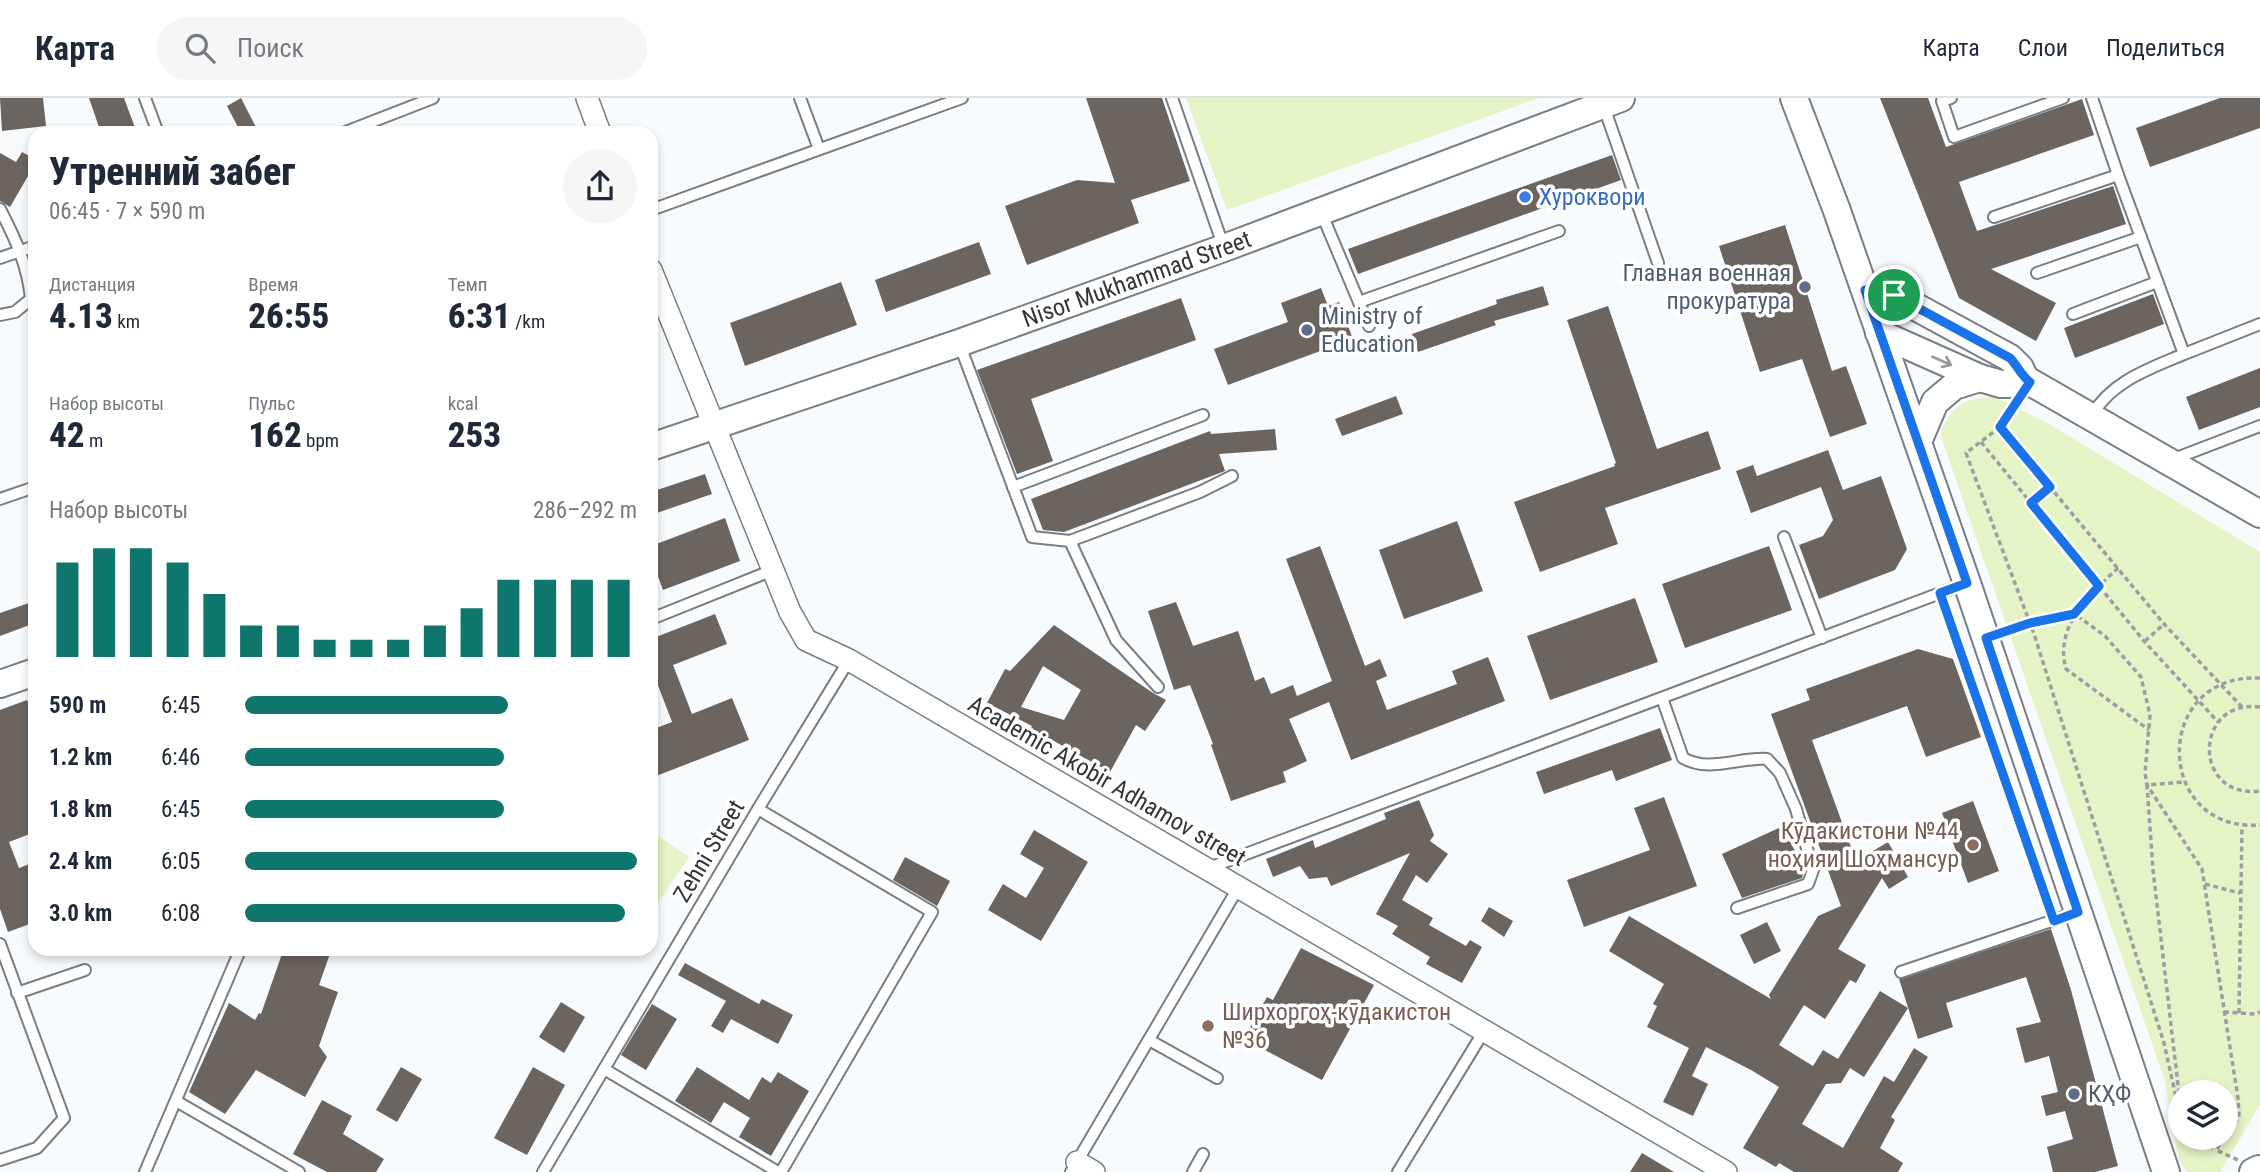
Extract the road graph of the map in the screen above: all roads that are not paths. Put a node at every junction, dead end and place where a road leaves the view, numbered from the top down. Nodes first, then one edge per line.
1 (145, 98) edge
2 (433, 98) edge
3 (587, 98) edge
4 (800, 98) edge
5 (962, 98) edge
6 (1172, 98) edge
7 (1794, 98) edge
8 (1951, 98) edge
9 (2063, 98) edge
10 (2092, 98) edge
11 (1612, 101) edge
12 (934, 103) edge
13 (155, 126) edge
14 (361, 126) edge
15 (597, 126) edge
16 (819, 149) junction
17 (2118, 175) junction
18 (658, 207) edge
19 (0, 209) edge
20 (1321, 212) junction
21 (1994, 217) dead end
22 (1559, 231) dead end
23 (2141, 237) junction
24 (28, 248) edge
25 (1224, 248) junction
26 (20, 251) junction
27 (0, 258) edge
28 (1658, 263) dead end
29 (2037, 273) dead end
30 (28, 275) edge
31 (2157, 282) junction
32 (658, 287) edge
33 (1865, 290) junction
34 (28, 301) edge
35 (1359, 302) junction
36 (2073, 314) dead end
37 (0, 315) edge
38 (2260, 324) edge
39 (1369, 326) dead end
40 (1879, 332) junction
41 (959, 343) junction
42 (2184, 354) junction
43 (1980, 378) junction
44 (2028, 381) junction
45 (1203, 415) dead end
46 (2091, 416) junction
47 (714, 424) junction
48 (2260, 426) edge
49 (1918, 442) junction
50 (658, 444) edge
51 (2169, 461) junction
52 (1232, 476) dead end
53 (1013, 486) junction
54 (28, 489) edge
55 (0, 499) edge
56 (2260, 514) edge
57 (1784, 537) dead end
58 (1070, 541) junction
59 (773, 570) junction
60 (1967, 583) junction
61 (658, 616) edge
62 (1822, 638) junction
63 (849, 660) junction
64 (28, 674) edge
65 (0, 684) edge
66 (1158, 687) dead end
67 (1662, 698) junction
68 (758, 809) junction
69 (1206, 869) junction
70 (1238, 888) junction
71 (1737, 908) dead end
72 (2066, 917) junction
73 (0, 944) edge
74 (239, 956) edge
75 (85, 970) dead end
76 (1901, 972) dead end
77 (17, 993) junction
78 (1484, 1031) junction
79 (1149, 1040) junction
80 (604, 1069) junction
81 (1217, 1078) dead end
82 (176, 1101) junction
83 (1203, 1154) dead end
84 (0, 1160) edge
85 (1081, 1169) edge
86 (2168, 1170) edge
87 (145, 1172) edge
88 (299, 1172) edge
89 (543, 1172) edge
90 (780, 1172) edge
91 (1193, 1172) edge
92 (1398, 1172) edge
93 (1726, 1172) edge

1 - 13 lane
2 - 14 lane
3 - 15 street
4 - 16 lane
5 - 12 lane
6 - 25 lane
7 - 33 street
8 - 9 lane
10 - 17 lane
11 - 20 street, Nisor Mukhammad Street
11 - 28 lane
12 - 16 lane
16 - 18 lane
17 - 21 lane
17 - 23 lane
19 - 26 lane
20 - 25 street, Nisor Mukhammad Street
20 - 35 lane
22 - 35 lane
23 - 29 lane
23 - 31 lane
24 - 26 lane
25 - 41 street, Nisor Mukhammad Street
26 - 27 lane
26 - 30 lane
31 - 36 lane
31 - 42 lane
32 - 47 street, Academic Akobir Adhamov street
33 - 40 street
33 - 44 street
34 - 37 lane
35 - 39 lane
38 - 42 lane
40 -> 43 street
40 - 49 street
41 - 47 street, Nisor Mukhammad Street
41 - 53 lane
42 - 46 lane
43 - 44 street
43 - 49 street
44 - 46 street
45 - 53 lane
46 - 51 street
47 - 50 street, Nisor Mukhammad Street
47 - 59 street, Academic Akobir Adhamov street
48 - 51 lane
49 - 60 street
51 - 56 street
52 - 58 lane
53 - 58 lane
54 - 55 lane
57 - 62 lane
58 - 66 lane
59 - 61 lane
59 - 63 street, Academic Akobir Adhamov street
60 - 62 lane
60 - 72 street
62 - 67 lane
63 - 68 lane, Zehni Street
63 - 69 street, Academic Akobir Adhamov street
64 - 65 street
67 - 69 lane
67 - 71 lane
68 - 80 lane, Zehni Street
68 - 90 lane
69 - 70 street, Academic Akobir Adhamov street
70 - 78 street, Academic Akobir Adhamov street
70 - 79 lane
72 - 76 lane
72 - 86 street
73 - 77 lane
74 - 82 lane
75 - 77 lane
77 - 84 lane
78 - 92 lane
78 - 93 street, Academic Akobir Adhamov street
79 - 81 lane
79 - 85 lane
80 - 89 lane, Zehni Street
80 - 90 lane
82 - 87 lane
82 - 88 lane
83 - 91 lane

